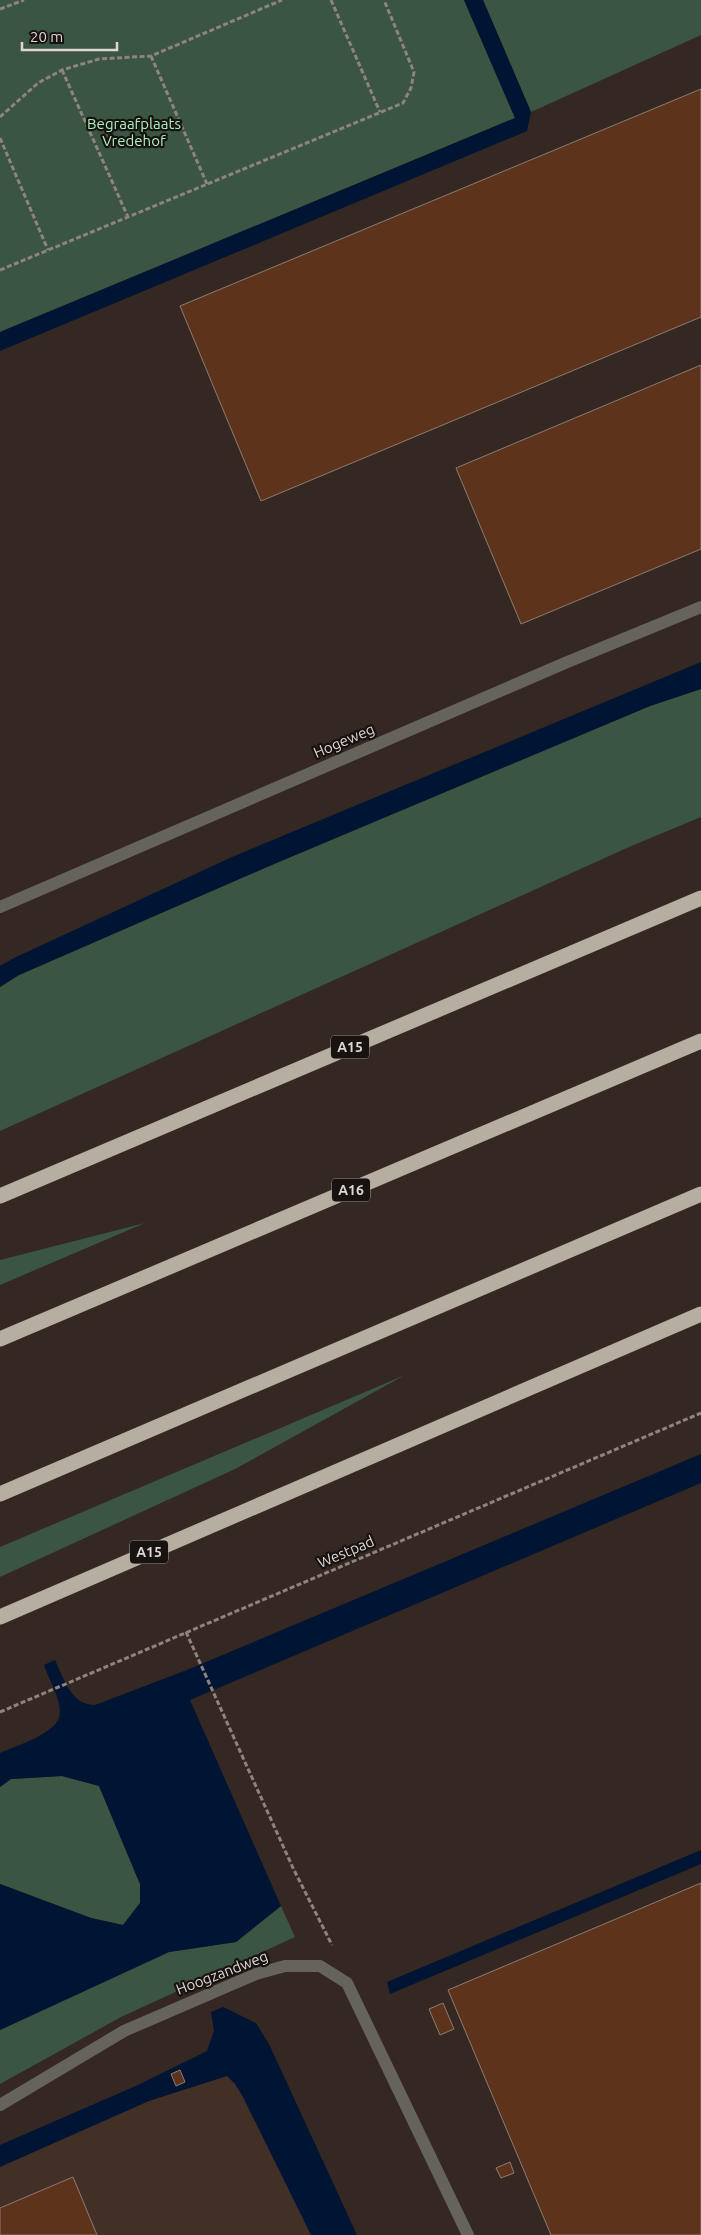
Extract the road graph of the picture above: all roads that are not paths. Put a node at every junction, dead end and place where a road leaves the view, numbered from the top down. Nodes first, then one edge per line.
1 (701, 607) edge
2 (701, 898) edge
3 (0, 908) edge
4 (701, 1041) edge
5 (701, 1194) edge
6 (0, 1196) edge
7 (701, 1314) edge
8 (0, 1339) edge
9 (0, 1494) edge
10 (0, 1618) edge
11 (0, 2105) edge
12 (468, 2235) edge

1 - 3 street, Hogeweg
2 - 6 highway, A15
4 - 8 highway, A16
5 - 9 highway
7 - 10 highway, A15
11 - 12 street, Hoogzandweg

